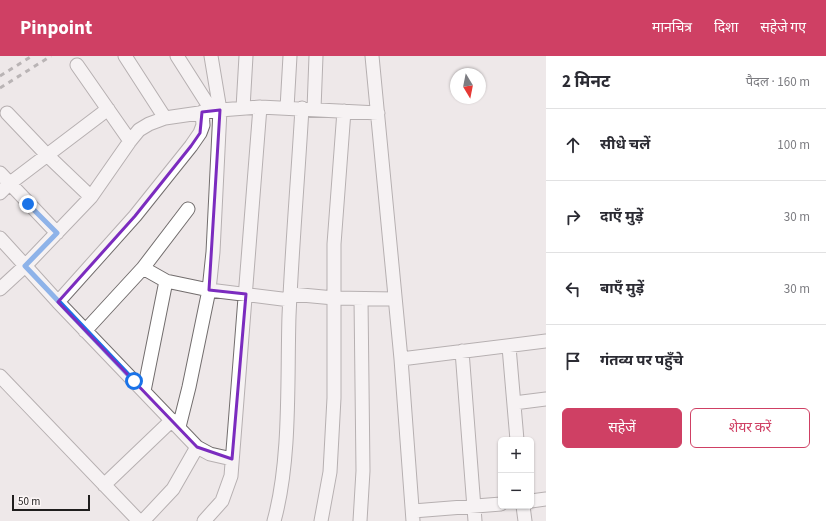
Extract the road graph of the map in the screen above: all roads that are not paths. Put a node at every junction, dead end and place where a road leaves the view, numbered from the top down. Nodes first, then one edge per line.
1 (125, 56) edge
2 (177, 56) edge
3 (212, 56) edge
4 (246, 56) edge
5 (290, 56) edge
6 (316, 56) edge
7 (372, 56) edge
8 (77, 65) dead end
9 (260, 107) junction
10 (243, 108) junction
11 (287, 108) junction
12 (308, 108) junction
13 (108, 109) junction
14 (211, 111) junction
15 (344, 111) junction
16 (378, 112) junction
17 (7, 113) dead end
18 (165, 118) junction
19 (130, 141) junction
20 (46, 155) junction
21 (0, 173) edge
22 (5, 188) edge
23 (91, 197) junction
24 (188, 210) dead end
25 (57, 233) junction
26 (0, 238) edge
27 (25, 266) junction
28 (143, 268) junction
29 (166, 281) junction
30 (0, 289) edge
31 (209, 290) junction
32 (246, 294) junction
33 (290, 297) junction
34 (334, 298) junction
35 (361, 299) junction
36 (395, 300) junction
37 (58, 302) junction
38 (85, 331) junction
39 (546, 341) edge
40 (509, 346) junction
41 (462, 351) junction
42 (401, 359) junction
43 (0, 376) edge
44 (144, 391) junction
45 (546, 399) edge
46 (514, 403) junction
47 (175, 423) junction
48 (517, 437) edge
49 (197, 448) junction
50 (232, 459) junction
51 (104, 485) junction
52 (546, 499) edge
53 (534, 501) edge
54 (498, 504) edge
55 (474, 507) junction
56 (523, 509) edge
57 (413, 516) edge
58 (139, 521) edge
59 (143, 521) edge
60 (204, 521) edge
61 (274, 521) edge
62 (321, 521) edge
63 (360, 521) edge
64 (475, 521) edge
65 (525, 521) edge

1 - 18 street
2 - 14 street
3 - 14 street
4 - 10 street
5 - 11 street
6 - 12 street
7 - 16 street
8 - 13 street
9 - 10 street
9 - 11 street
9 - 32 street
10 - 14 street
11 - 12 street
12 - 15 street
12 - 33 street
13 - 19 street
13 - 20 street
14 - 18 street
14 - 31 street
14 - 37 street
15 - 16 street
15 - 34 street
16 - 36 street
17 - 20 street
18 - 19 street
19 - 23 street
20 - 22 street
20 - 23 street
21 - 22 street
22 - 25 street
23 - 25 street
24 - 28 street
25 - 27 street
26 - 27 street
27 - 30 street
27 - 37 street
28 - 29 street
28 - 38 street
29 - 31 street
29 - 44 street
31 - 32 street
31 - 47 street
32 - 33 street
32 - 50 street
33 - 34 street
33 - 61 street
34 - 35 street
34 - 62 street
35 - 36 street
35 - 63 street
36 - 42 street
37 - 38 street
38 - 44 street
39 - 40 street
40 - 41 street
40 - 46 street
41 - 42 street
41 - 55 street
42 - 57 street
43 - 51 street
44 - 47 street
45 - 46 street
46 - 48 street
47 - 49 street
47 - 51 street
49 - 50 street
49 - 59 street
50 - 60 street
51 - 58 street
52 - 53 street
54 - 55 street
55 - 57 street
55 - 64 street
56 - 65 street

